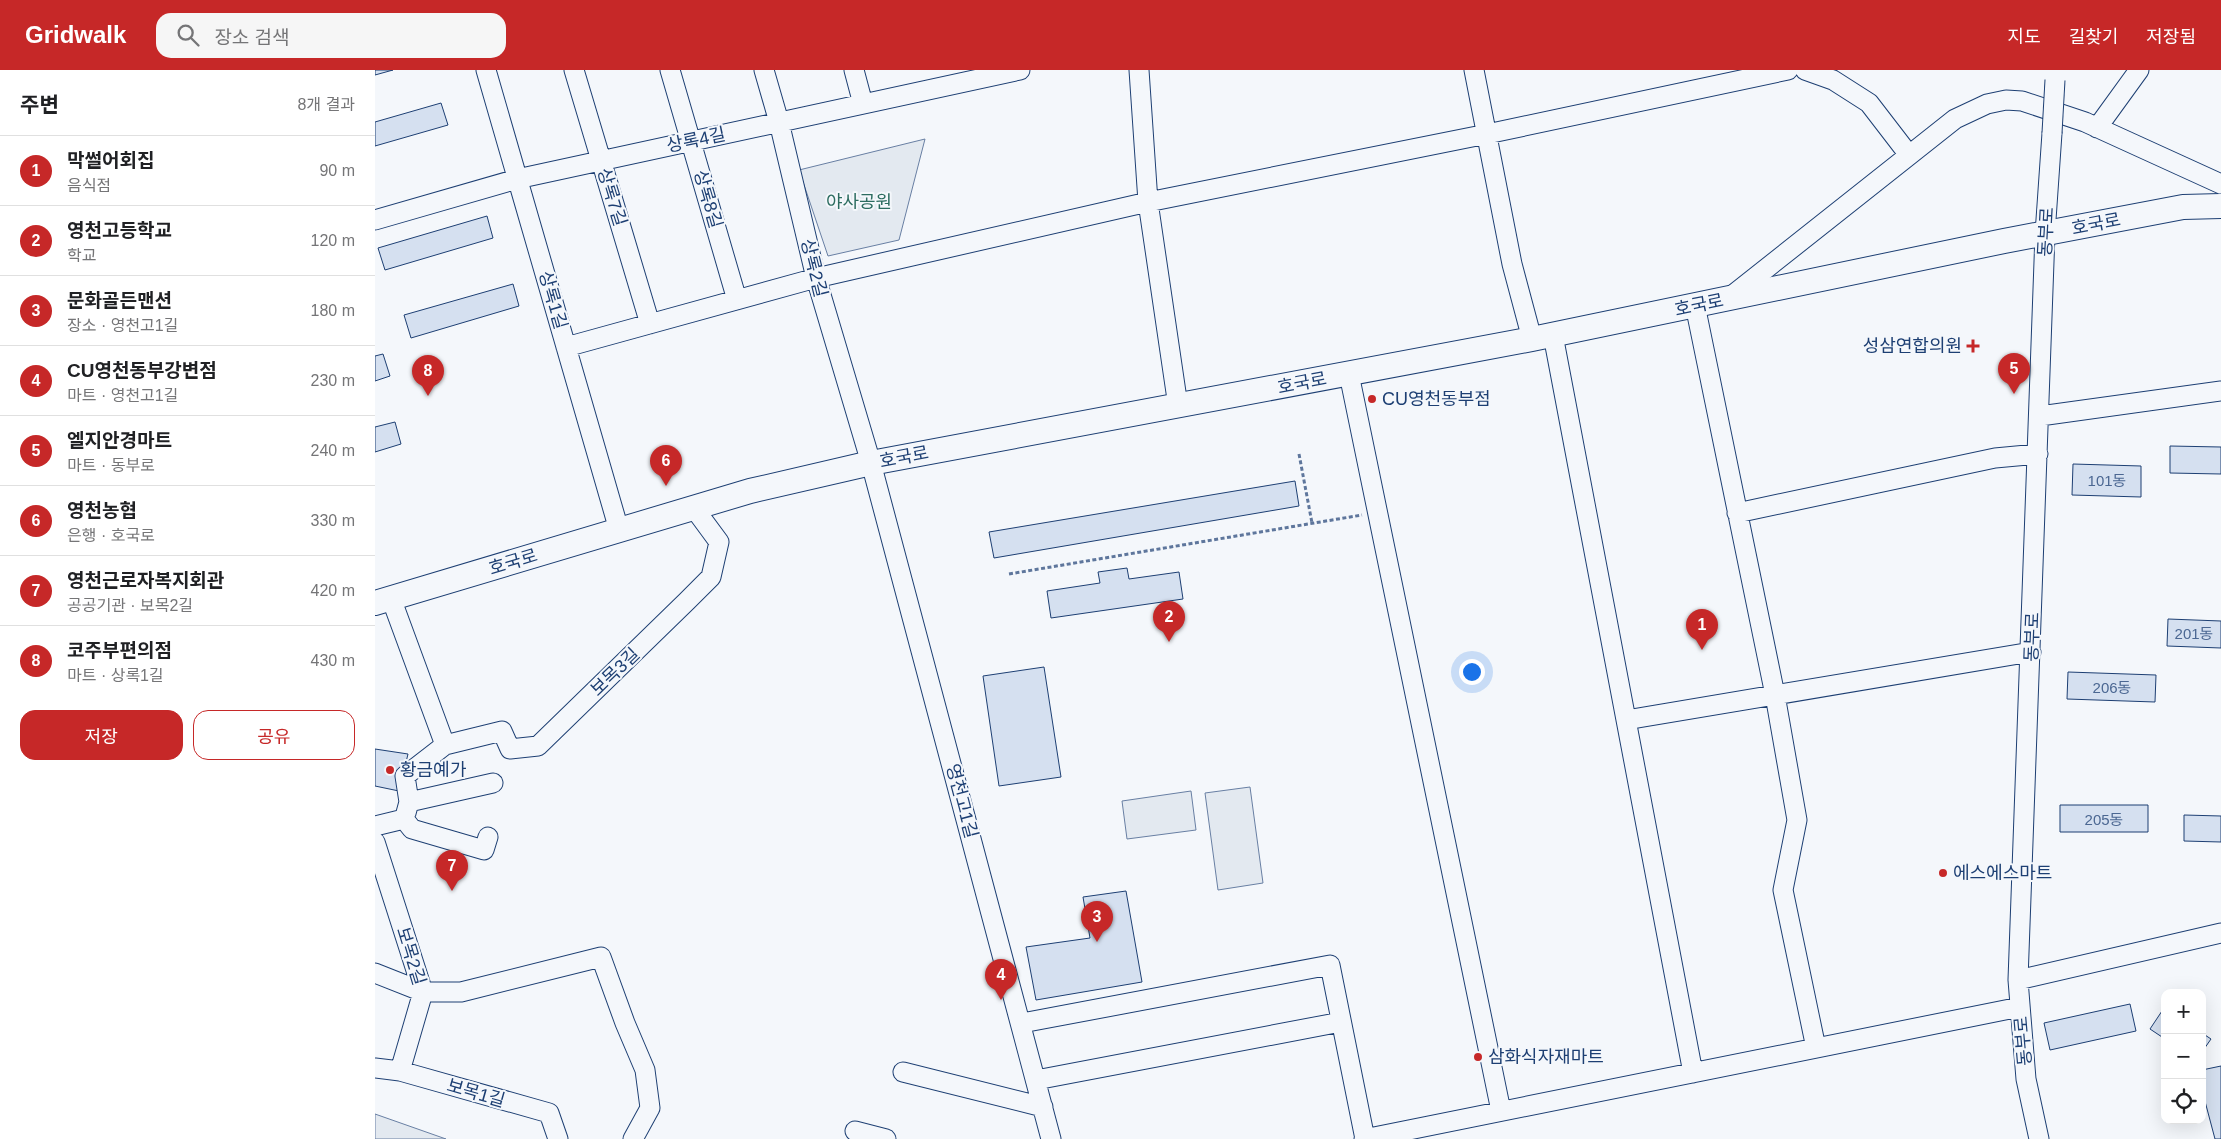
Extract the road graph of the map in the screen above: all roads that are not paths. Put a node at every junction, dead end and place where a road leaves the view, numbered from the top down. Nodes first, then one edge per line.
1 (486, 70) edge
2 (575, 70) edge
3 (671, 70) edge
4 (764, 70) edge
5 (854, 70) edge
6 (1020, 70) edge
7 (1139, 70) edge
8 (1474, 70) edge
9 (1787, 70) edge
10 (1805, 70) edge
11 (2139, 70) edge
12 (1755, 73) edge
13 (1833, 75) edge
14 (2056, 75) edge
15 (944, 78) edge
16 (863, 104) junction
17 (779, 122) junction
18 (2097, 128) junction
19 (1487, 134) junction
20 (691, 141) junction
21 (1909, 155) junction
22 (601, 161) junction
23 (517, 179) junction
24 (2221, 184) edge
25 (1148, 202) junction
26 (2221, 206) edge
27 (375, 220) edge
28 (2045, 234) junction
29 (816, 278) junction
30 (1729, 298) junction
31 (737, 300) junction
32 (1695, 305) junction
33 (650, 324) junction
34 (1543, 337) junction
35 (567, 347) junction
36 (1349, 374) junction
37 (2221, 391) edge
38 (1178, 406) junction
39 (2040, 416) junction
40 (2038, 454) junction
41 (871, 463) junction
42 (694, 508) junction
43 (1737, 513) junction
44 (619, 530) junction
45 (383, 601) edge
46 (2031, 652) junction
47 (1775, 695) junction
48 (1626, 720) junction
49 (445, 745) junction
50 (493, 784) dead end
51 (406, 811) junction
52 (375, 826) edge
53 (488, 838) dead end
54 (375, 842) edge
55 (2221, 933) edge
56 (375, 973) edge
57 (2018, 980) junction
58 (423, 992) junction
59 (2020, 1007) junction
60 (1341, 1022) junction
61 (1022, 1023) junction
62 (1816, 1048) junction
63 (375, 1068) edge
64 (400, 1071) junction
65 (903, 1072) dead end
66 (1693, 1073) junction
67 (1036, 1080) junction
68 (1043, 1107) junction
69 (1501, 1111) junction
70 (855, 1131) dead end
71 (558, 1139) edge
72 (633, 1139) edge
73 (886, 1139) edge
74 (1051, 1139) edge
75 (1365, 1139) edge
76 (2039, 1139) edge

1 - 23 street, 상록1길
2 - 22 street, 상록7길
3 - 20 street, 상록8길
4 - 17 street, 상록2길
5 - 16 street
6 - 15 street, 상록4길
7 - 25 street
8 - 19 street
9 - 12 street
10 - 13 street
11 - 18 street
12 - 19 street
13 - 21 street
14 - 28 street, 동부로, bridge
15 - 16 street, 상록4길
16 - 17 street, 상록4길
17 - 20 street, 상록4길
17 - 29 street, 상록2길
18 - 21 street
18 - 24 street
19 - 25 street
19 - 34 street
20 - 22 street, 상록4길
20 - 31 street, 상록8길
21 - 30 street
22 - 23 street, 상록4길
22 - 33 street, 상록7길
23 - 27 street, 상록4길
23 - 35 street, 상록1길
25 - 29 street
25 - 38 street
26 - 28 main road, 호국로
28 - 30 main road, 호국로
28 - 39 street, 동부로
29 - 31 street
29 - 41 street, 상록2길
30 - 32 main road, 호국로
31 - 33 street
32 - 34 main road, 호국로
32 - 43 street
33 - 35 street
34 - 36 main road, 호국로
34 - 48 street
35 - 44 street, 상록1길
36 - 38 main road, 호국로
36 - 69 street
37 - 39 street
38 - 41 main road, 호국로
39 - 40 street, 동부로
40 - 43 street
40 - 46 street, 동부로
41 - 42 main road, 호국로
41 - 61 street, 영천고1길
42 - 44 main road, 호국로
42 - 49 street, 보목3길
43 - 47 street
44 - 45 main road, 호국로
45 - 49 street, 호국로
46 - 47 street
46 - 57 street, 동부로
47 - 48 street
47 - 62 street
48 - 66 street
49 - 51 street
50 - 51 street
51 - 52 street
51 - 53 street
54 - 58 street, 보목2길
55 - 57 street
56 - 58 street
57 - 59 street, 동부로
58 - 64 street, 보목2길
58 - 72 street
59 - 62 street
59 - 76 street, 동부로
60 - 61 street
60 - 67 street
60 - 75 street
61 - 67 street, 영천고1길
62 - 66 street
63 - 64 street, 보목1길
64 - 71 street, 보목1길
65 - 68 street
66 - 69 street
67 - 68 street, 영천고1길
68 - 74 street, 영천고1길
69 - 75 street
70 - 73 street

